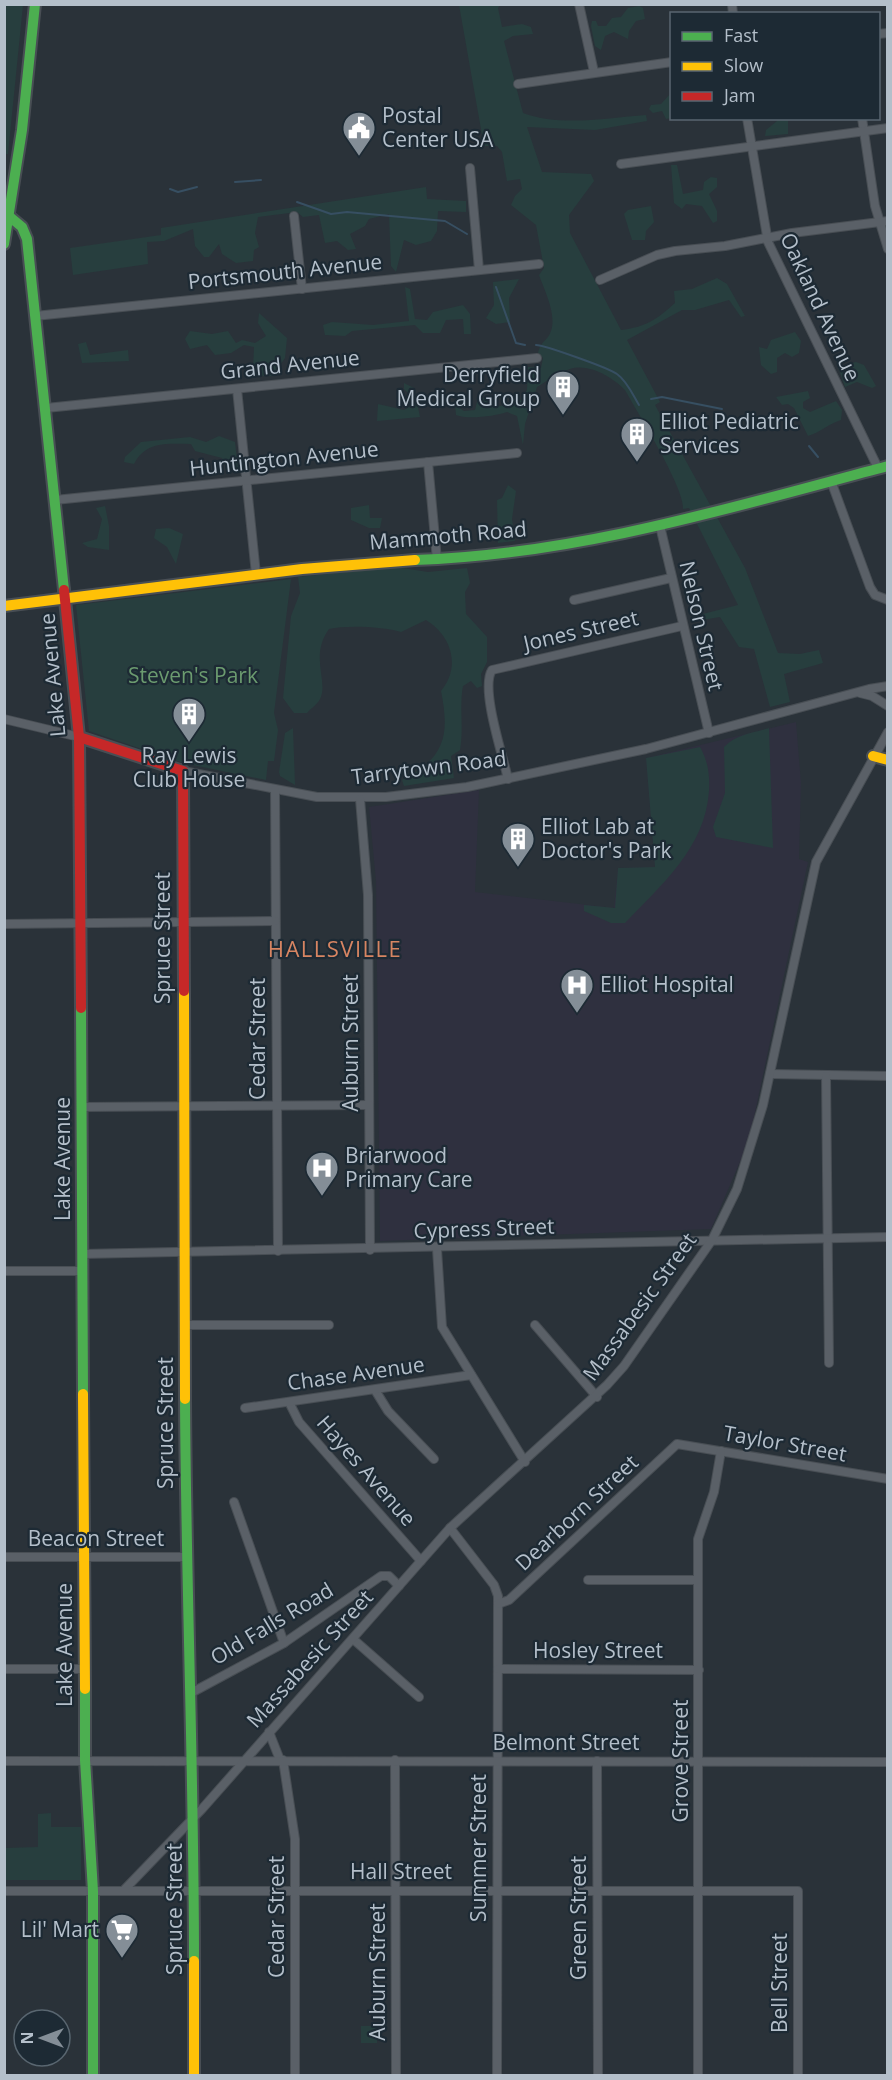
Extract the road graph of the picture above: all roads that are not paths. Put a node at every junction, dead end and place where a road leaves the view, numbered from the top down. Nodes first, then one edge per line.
1 (35, 4) edge
2 (579, 4) edge
3 (670, 62) edge
4 (594, 72) junction
5 (518, 84) dead end
6 (747, 120) edge
7 (862, 120) edge
8 (888, 128) edge
9 (864, 131) junction
10 (751, 146) junction
11 (621, 164) dead end
12 (470, 168) dead end
13 (294, 216) dead end
14 (10, 217) junction
15 (883, 222) edge
16 (7, 229) junction
17 (767, 237) junction
18 (4, 244) edge
19 (27, 245) junction
20 (888, 249) edge
21 (538, 264) dead end
22 (479, 270) junction
23 (600, 280) dead end
24 (302, 289) junction
25 (35, 316) junction
26 (537, 358) dead end
27 (237, 389) junction
28 (46, 408) junction
29 (517, 453) dead end
30 (428, 462) junction
31 (883, 467) edge
32 (246, 481) junction
33 (831, 481) junction
34 (56, 500) junction
35 (660, 526) junction
36 (437, 560) junction
37 (256, 574) junction
38 (671, 578) junction
39 (65, 597) junction
40 (574, 600) dead end
41 (888, 600) edge
42 (4, 606) edge
43 (682, 626) junction
44 (888, 687) edge
45 (859, 693) junction
46 (888, 706) edge
47 (4, 719) edge
48 (888, 732) edge
49 (709, 733) junction
50 (79, 737) junction
51 (873, 756) junction
52 (888, 760) edge
53 (183, 771) junction
54 (508, 779) junction
55 (275, 790) junction
56 (360, 799) junction
57 (275, 921) junction
58 (182, 922) junction
59 (80, 923) junction
60 (4, 924) edge
61 (770, 1074) junction
62 (826, 1076) junction
63 (888, 1076) edge
64 (369, 1105) junction
65 (276, 1106) junction
66 (82, 1107) junction
67 (183, 1107) junction
68 (888, 1238) edge
69 (829, 1239) junction
70 (712, 1240) junction
71 (437, 1249) junction
72 (370, 1250) junction
73 (278, 1251) junction
74 (184, 1252) junction
75 (82, 1254) junction
76 (82, 1270) junction
77 (4, 1271) edge
78 (185, 1325) junction
79 (329, 1325) dead end
80 (535, 1325) dead end
81 (829, 1363) dead end
82 (471, 1376) junction
83 (375, 1390) junction
84 (597, 1396) junction
85 (289, 1402) junction
86 (245, 1408) dead end
87 (677, 1444) joint
88 (722, 1451) junction
89 (434, 1459) dead end
90 (525, 1462) junction
91 (888, 1479) edge
92 (234, 1503) dead end
93 (450, 1528) junction
94 (4, 1557) edge
95 (84, 1557) junction
96 (186, 1557) junction
97 (421, 1561) junction
98 (588, 1580) dead end
99 (698, 1580) junction
100 (399, 1586) junction
101 (498, 1604) junction
102 (352, 1639) junction
103 (284, 1643) junction
104 (4, 1669) edge
105 (85, 1669) junction
106 (498, 1669) junction
107 (699, 1670) junction
108 (191, 1693) junction
109 (420, 1697) dead end
110 (269, 1732) junction
111 (85, 1760) junction
112 (281, 1760) junction
113 (395, 1760) junction
114 (4, 1761) edge
115 (192, 1761) junction
116 (245, 1761) junction
117 (497, 1761) junction
118 (597, 1761) junction
119 (699, 1761) junction
120 (888, 1762) edge
121 (194, 1817) junction
122 (93, 1890) junction
123 (124, 1890) junction
124 (195, 1890) junction
125 (295, 1890) junction
126 (396, 1890) junction
127 (496, 1890) junction
128 (597, 1890) junction
129 (699, 1890) junction
130 (4, 1891) edge
131 (798, 1891) joint
132 (93, 2076) edge
133 (194, 2076) edge
134 (295, 2076) edge
135 (396, 2076) edge
136 (497, 2076) edge
137 (597, 2076) edge
138 (698, 2076) edge
139 (798, 2076) edge

1 - 14 street
2 - 4 street
3 - 4 street
4 - 5 street
6 - 10 street, Oakland Avenue
7 - 9 street
8 - 9 street
9 - 10 street
9 - 15 street
10 - 11 street
10 - 17 street, Oakland Avenue
12 - 22 street
13 - 24 street
14 - 16 street
14 - 19 street, Lake Avenue
15 - 17 street
15 - 20 street
16 - 18 street
16 - 19 street
17 - 23 street
17 - 31 street, Oakland Avenue
19 - 25 street, Lake Avenue
21 - 22 street, Portsmouth Avenue
22 - 24 street, Portsmouth Avenue
24 - 25 street, Portsmouth Avenue
25 - 28 street, Lake Avenue
26 - 27 street, Grand Avenue
27 - 28 street, Grand Avenue
27 - 32 street
28 - 34 street, Lake Avenue
29 - 30 street, Huntington Avenue
30 - 32 street, Huntington Avenue
30 - 36 street
31 - 33 street, Mammoth Road
32 - 34 street, Huntington Avenue
32 - 37 street
33 - 35 street, Mammoth Road
33 - 41 street
34 - 39 street, Lake Avenue
35 - 36 street, Mammoth Road
35 - 38 street, Nelson Street
36 - 37 street, Mammoth Road
37 - 39 street, Mammoth Road
38 - 40 street
38 - 43 street, Nelson Street
39 - 42 street, Mammoth Road
39 - 50 street, Lake Avenue
43 - 49 street, Nelson Street
43 - 54 street, Jones Street
44 - 45 street, Tarrytown Road
45 - 46 street
45 - 49 street, Tarrytown Road
47 - 50 street, Tarrytown Road
48 - 51 street, Massabesic Street
49 - 54 street, Tarrytown Road
50 - 53 street, Tarrytown Road
50 - 59 street, Lake Avenue
51 - 52 street
51 - 61 street, Massabesic Street
53 - 55 street, Tarrytown Road
53 - 58 street, Spruce Street
54 - 56 street, Tarrytown Road
55 - 56 street, Tarrytown Road
55 - 57 street, Cedar Street
56 - 64 street, Auburn Street
57 - 58 street
57 - 65 street, Cedar Street
58 - 59 street
58 - 67 street, Spruce Street
59 - 60 street
59 - 66 street, Lake Avenue
61 - 62 street
61 - 70 street, Massabesic Street
62 - 63 street
62 - 69 street
64 - 65 street
64 - 72 street, Auburn Street
65 - 67 street
65 - 73 street, Cedar Street
66 - 67 street
66 - 75 street, Lake Avenue
67 - 74 street, Spruce Street
68 - 69 street, Cypress Street
69 - 70 street, Cypress Street
69 - 81 street
70 - 71 street, Cypress Street
70 - 84 street, Massabesic Street
71 - 72 street, Cypress Street
71 - 82 street
72 - 73 street, Cypress Street
73 - 74 street, Cypress Street
74 - 75 street, Cypress Street
74 - 78 street, Spruce Street
75 - 76 street, Lake Avenue
76 - 77 street
76 - 95 street, Lake Avenue
78 - 79 street
78 - 96 street, Spruce Street
80 - 84 street
82 - 83 street, Chase Avenue
82 - 90 street
83 - 85 street, Chase Avenue
83 - 89 street
84 - 90 street, Massabesic Street
85 - 86 street, Chase Avenue
85 - 97 street, Hayes Avenue
87 - 88 street, Taylor Street
87 - 101 street, Dearborn Street
88 - 91 street, Taylor Street
88 - 99 street, Grove Street
90 - 93 street, Massabesic Street
92 - 103 street
93 - 97 street, Massabesic Street
93 - 101 street, Summer Street
94 - 95 street, Beacon Street
95 - 96 street, Beacon Street
95 - 105 street, Lake Avenue
96 - 108 street, Spruce Street
97 - 100 street, Massabesic Street
98 - 99 street
99 - 107 street, Grove Street
100 - 102 street, Massabesic Street
100 - 103 street, Old Falls Road
101 - 106 street, Summer Street
102 - 109 street
102 - 110 street, Massabesic Street
103 - 108 street, Old Falls Road
104 - 105 street
105 - 111 street, Lake Avenue
106 - 107 street, Hosley Street
106 - 117 street, Summer Street
107 - 119 street, Grove Street
108 - 115 street, Spruce Street
110 - 112 street
110 - 116 street, Massabesic Street
111 - 114 street, Belmont Street
111 - 115 street, Belmont Street
111 - 122 street, Lake Avenue
112 - 113 street, Belmont Street
112 - 116 street, Belmont Street
112 - 125 street, Cedar Street
113 - 117 street, Belmont Street
113 - 126 street, Auburn Street
115 - 116 street, Belmont Street
115 - 121 street, Spruce Street
116 - 121 street, Massabesic Street
117 - 118 street, Belmont Street
117 - 127 street, Summer Street
118 - 119 street, Belmont Street
118 - 128 street, Green Street
119 - 120 street, Belmont Street
119 - 129 street, Grove Street
121 - 123 street, Massabesic Street
121 - 124 street, Spruce Street
122 - 123 street, Hall Street
122 - 130 street, Hall Street
122 - 132 street, Lake Avenue
123 - 124 street, Hall Street
124 - 125 street, Hall Street
124 - 133 street, Spruce Street
125 - 126 street, Hall Street
125 - 134 street, Cedar Street
126 - 127 street, Hall Street
126 - 135 street, Auburn Street
127 - 128 street, Hall Street
127 - 136 street, Summer Street
128 - 129 street, Hall Street
128 - 137 street, Green Street
129 - 131 street, Hall Street
129 - 138 street, Grove Street
131 - 139 street, Bell Street

